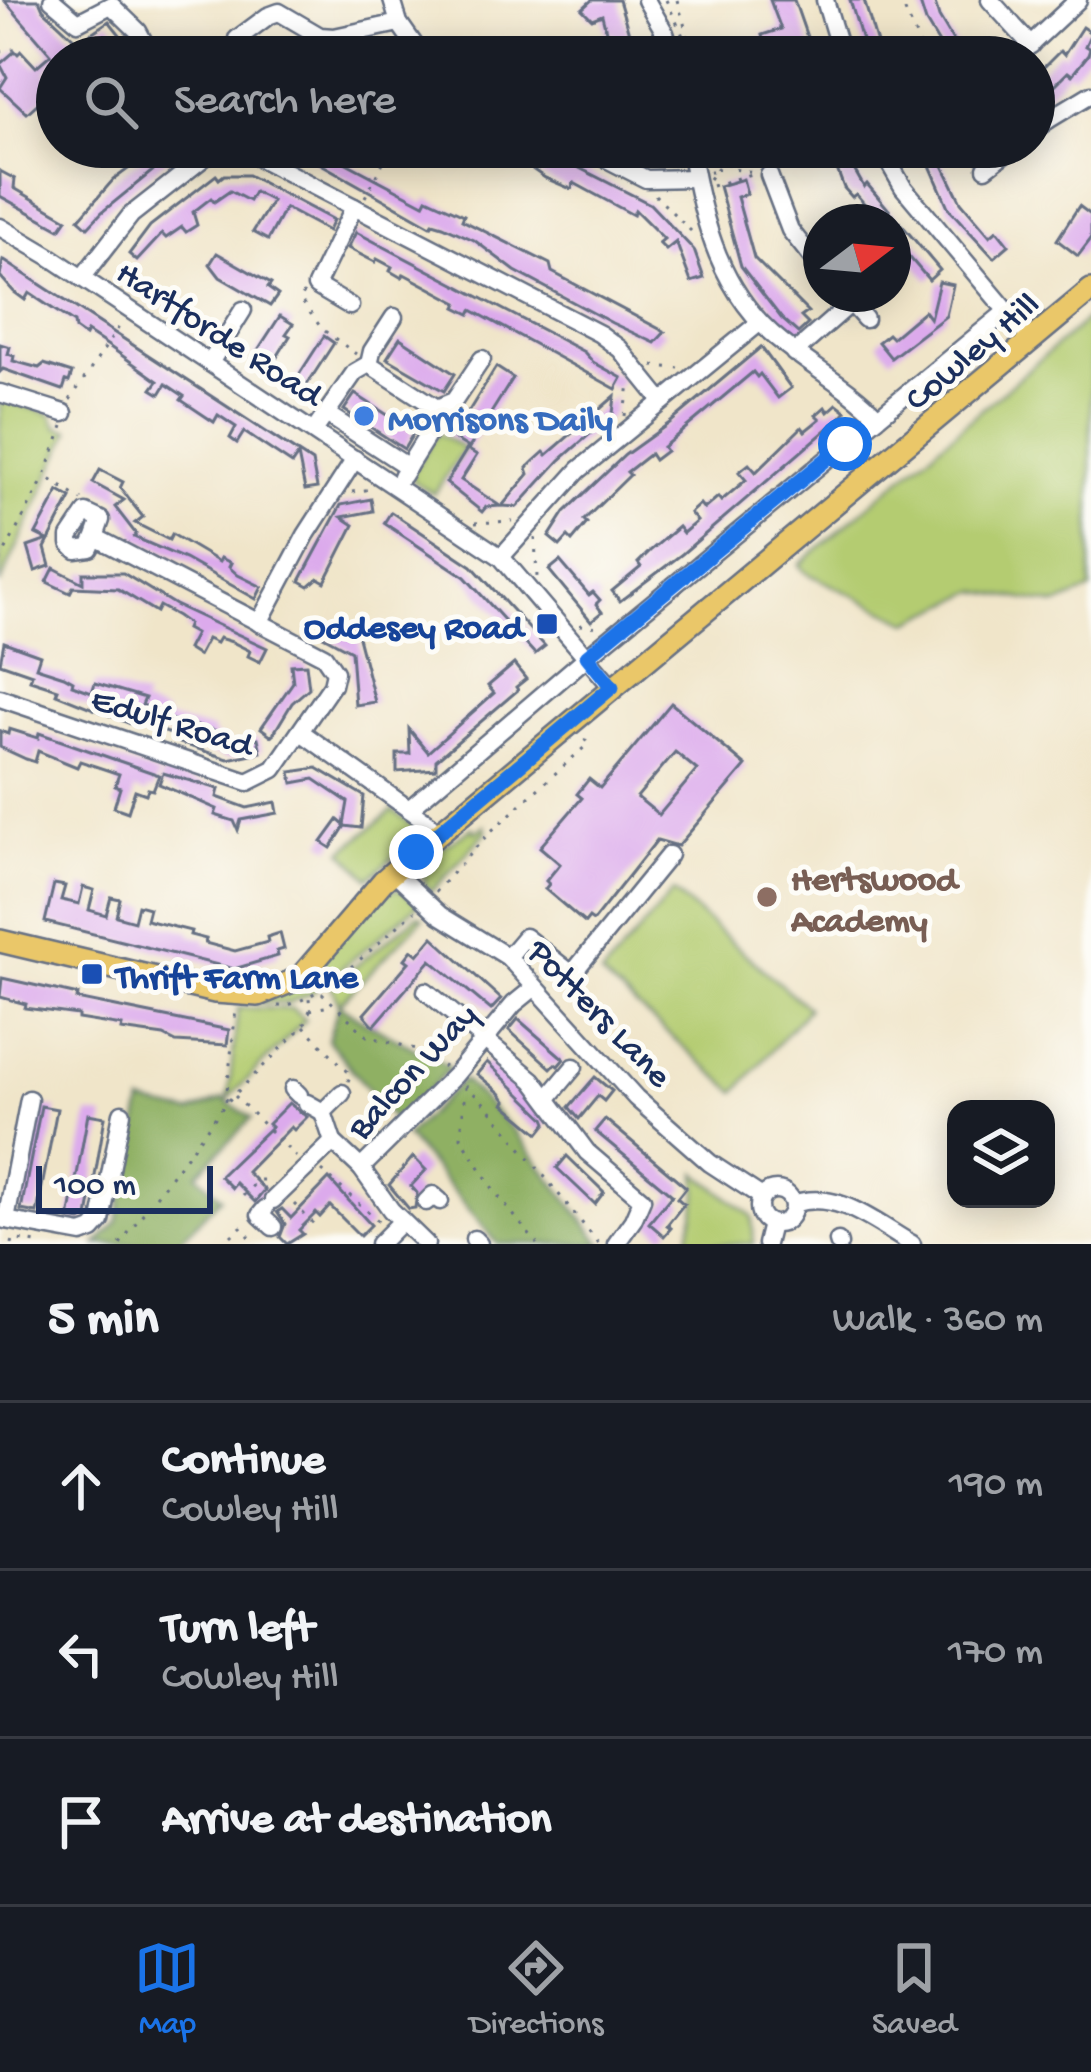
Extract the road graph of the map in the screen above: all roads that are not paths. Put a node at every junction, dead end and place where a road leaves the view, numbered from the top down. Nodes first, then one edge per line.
1 (52, 0) edge
2 (392, 0) edge
3 (646, 0) edge
4 (825, 0) edge
5 (990, 0) edge
6 (1078, 0) edge
7 (399, 23) junction
8 (141, 36) edge
9 (241, 36) edge
10 (320, 36) edge
11 (339, 36) edge
12 (409, 36) edge
13 (666, 36) edge
14 (836, 36) edge
15 (1014, 36) edge
16 (1040, 36) edge
17 (1091, 94) edge
18 (1055, 116) edge
19 (191, 168) edge
20 (279, 168) edge
21 (624, 168) edge
22 (699, 168) edge
23 (892, 168) edge
24 (763, 174) road end
25 (703, 176) junction
26 (356, 208) junction
27 (0, 227) edge
28 (803, 246) edge
29 (82, 278) junction
30 (1091, 290) edge
31 (350, 306) dead end
32 (243, 310) dead end
33 (1007, 311) junction
34 (833, 312) edge
35 (859, 312) edge
36 (394, 316) dead end
37 (865, 319) dead end
38 (759, 323) junction
39 (1032, 341) junction
40 (794, 352) junction
41 (482, 358) dead end
42 (210, 363) junction
43 (366, 365) junction
44 (0, 393) edge
45 (662, 401) junction
46 (437, 408) junction
47 (64, 412) road end
48 (328, 415) junction
49 (878, 417) junction
50 (314, 431) junction
51 (355, 459) junction
52 (408, 466) junction
53 (387, 486) junction
54 (95, 537) junction
55 (501, 557) junction
56 (259, 622) junction
57 (587, 656) junction
58 (612, 687) junction
59 (3, 699) edge
60 (302, 732) junction
61 (409, 809) junction
62 (438, 835) junction
63 (669, 855) dead end
64 (394, 872) junction
65 (0, 941) edge
66 (508, 957) junction
67 (535, 987) junction
68 (426, 991) dead end
69 (485, 1038) junction
70 (574, 1067) dead end
71 (342, 1094) road end
72 (548, 1098) junction
73 (29, 1099) dead end
74 (122, 1113) dead end
75 (333, 1142) junction
76 (362, 1168) junction
77 (762, 1197) junction
78 (794, 1204) junction
79 (409, 1219) edge
80 (3, 1220) edge
81 (771, 1224) junction
82 (273, 1227) dead end
83 (426, 1244) edge
84 (616, 1244) edge
85 (766, 1244) edge
86 (912, 1244) edge

1 - 8 street
2 - 7 street
3 - 13 street
4 - 14 street
5 - 15 street
6 - 16 street
7 - 11 street
7 - 12 street
9 - 10 street
17 - 18 street
19 - 29 street
20 - 26 street
21 - 25 street
22 - 25 street
23 - 33 street
24 - 28 street
25 - 38 street
26 - 31 street
26 - 45 street
27 - 29 street, Hartforde Road
29 - 42 street, Hartforde Road
30 - 39 main road, Cowley Hill
32 - 42 street
33 - 39 street
33 - 49 street, Cowley Hill
34 - 40 street
35 - 37 street
36 - 43 street
38 - 40 street
38 - 45 street
39 - 58 main road, Cowley Hill
40 - 49 street
41 - 46 street
42 - 50 street, Hartforde Road
43 - 46 street
43 - 48 street
44 - 47 street
45 - 55 street
46 - 52 street
48 - 50 street
48 - 52 street, Hartforde Road
49 - 57 street, Cowley Hill
50 - 51 street, Hartforde Road
51 - 53 street, Hartforde Road
51 - 56 street
52 - 53 street
53 - 55 street, Hartforde Road
54 - 54 street
54 - 56 street
55 - 57 street, Hartforde Road
56 - 60 street, Edulf Road
57 - 58 street, Hartforde Road
57 - 61 street, Cowley Hill
58 - 62 main road, Cowley Hill
59 - 60 street, Edulf Road
60 - 61 street
61 - 62 street
62 - 64 main road, Cowley Hill
63 - 66 street
64 - 65 main road, Cowley Hill
64 - 66 street, Potters Lane
66 - 67 street, Potters Lane
67 - 69 street, Balcon Way
67 - 77 street, Potters Lane
68 - 69 street
69 - 72 street
69 - 76 street, Balcon Way
70 - 72 street
71 - 75 street, Balcon Way
72 - 84 street
73 - 80 street
74 - 80 street
75 - 76 street, Balcon Way
75 - 82 street, Balcon Way
76 - 79 street
77 - 78 street
77 - 81 street
78 - 81 street
78 - 86 street
79 - 83 street
81 - 85 street

